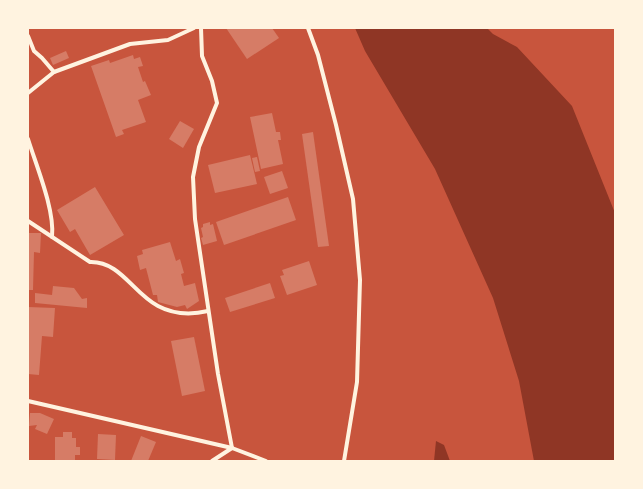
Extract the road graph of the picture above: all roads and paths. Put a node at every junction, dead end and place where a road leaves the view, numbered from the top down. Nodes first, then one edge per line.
1 (194, 28) edge
2 (201, 28) edge
3 (308, 28) edge
4 (28, 36) edge
5 (54, 72) junction
6 (28, 93) edge
7 (28, 138) edge
8 (28, 221) edge
9 (52, 237) junction
10 (208, 311) junction
11 (28, 401) edge
12 (232, 448) junction
13 (212, 461) edge
14 (266, 461) edge
15 (344, 461) edge

1 - 5 street
2 - 10 street
3 - 15 street
4 - 5 street
5 - 6 street
7 - 9 street
8 - 9 street
9 - 10 street
10 - 12 street
11 - 12 street
12 - 13 street
12 - 14 street

